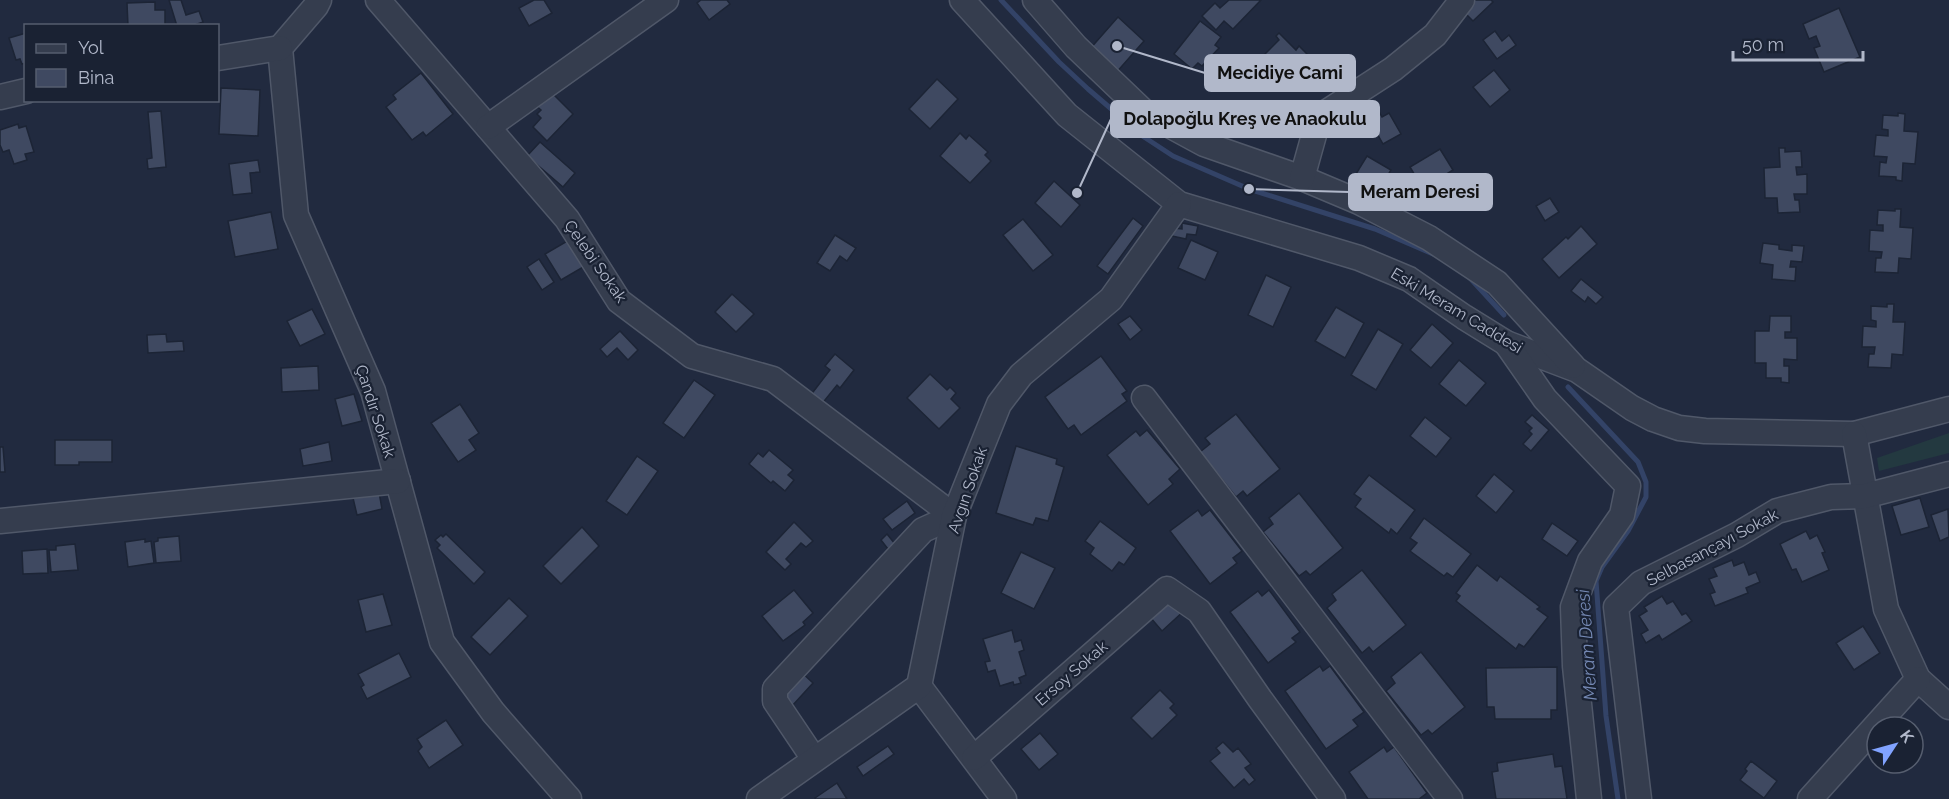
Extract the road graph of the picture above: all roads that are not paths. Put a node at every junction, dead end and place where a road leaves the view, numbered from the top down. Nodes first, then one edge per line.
1 (319, 0) edge
2 (378, 0) edge
3 (666, 0) edge
4 (962, 0) edge
5 (1035, 0) edge
6 (1462, 0) edge
7 (280, 48) junction
8 (219, 58) edge
9 (24, 91) edge
10 (0, 97) edge
11 (488, 126) junction
12 (1302, 178) junction
13 (1179, 204) junction
14 (1497, 338) junction
15 (1577, 370) junction
16 (1144, 398) dead end
17 (1949, 409) edge
18 (1854, 434) junction
19 (1949, 474) edge
20 (398, 481) junction
21 (1865, 496) junction
22 (954, 516) junction
23 (0, 521) edge
24 (1918, 679) junction
25 (919, 686) junction
26 (1949, 707) edge
27 (974, 758) junction
28 (814, 759) junction
29 (569, 799) edge
30 (759, 799) edge
31 (1004, 799) edge
32 (1333, 799) edge
33 (1450, 799) edge
34 (1589, 799) edge
35 (1639, 799) edge
36 (1810, 799) edge

1 - 7 street
2 - 11 street, Çelebi Sokak
3 - 11 street
4 - 13 street, Eski Meram Caddesi
5 - 12 street
6 - 12 street
7 - 8 street
7 - 20 street, Çandır Sokak
9 - 10 street
11 - 22 street, Çelebi Sokak
12 - 15 street
13 - 14 street, Eski Meram Caddesi
13 - 22 street, Avgın Sokak
14 - 15 street, Eski Meram Caddesi
14 - 34 street
15 - 18 street, Eski Meram Caddesi
16 - 33 street
17 - 18 street, Eski Meram Caddesi
18 - 21 street
19 - 21 street
20 - 23 street
20 - 29 street, Çandır Sokak
21 - 24 street
21 - 35 street, Selbasançayı Sokak
22 - 25 street, Avgın Sokak
22 - 28 street
24 - 26 street
24 - 36 street
25 - 27 street
25 - 28 street
27 - 31 street
27 - 32 street, Ersoy Sokak
28 - 30 street

